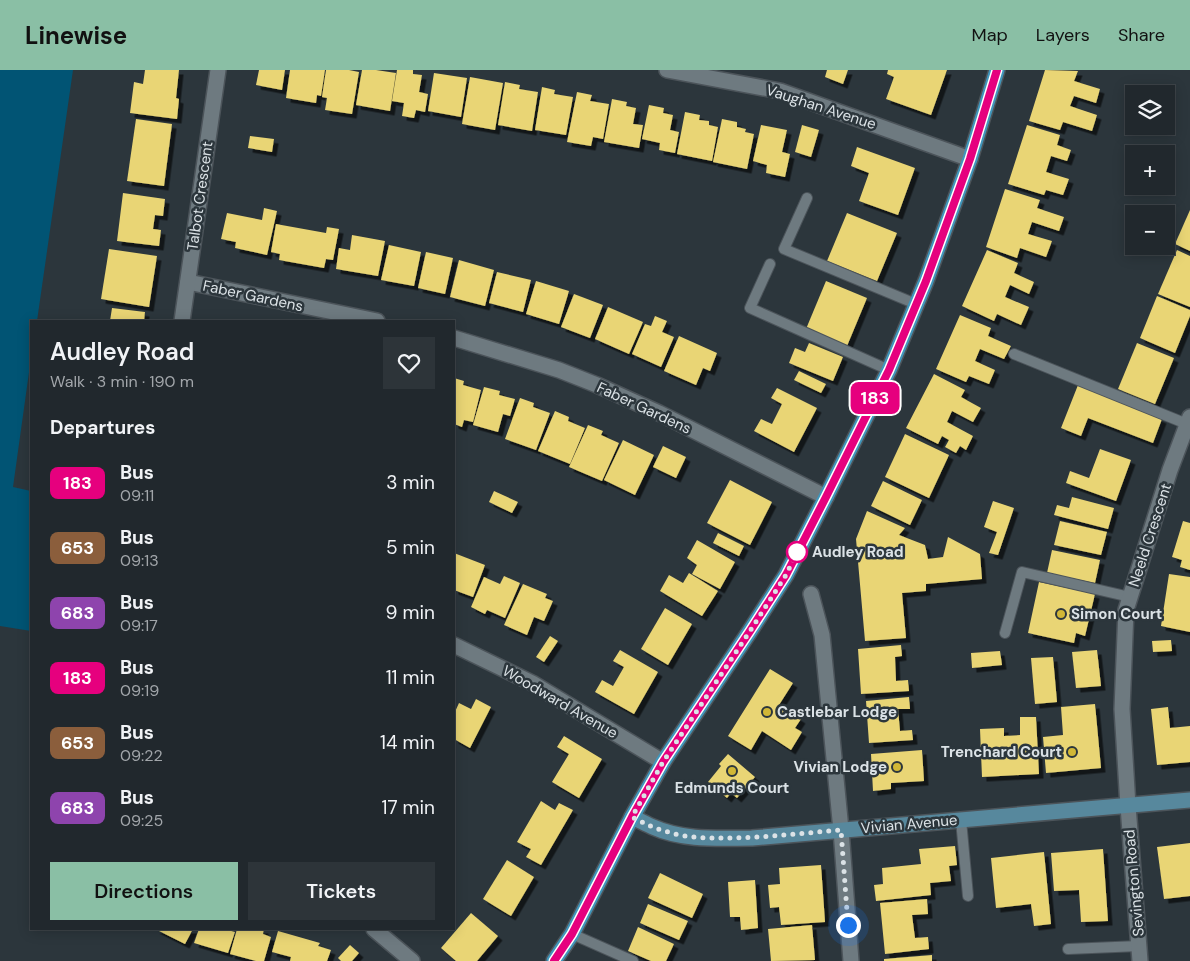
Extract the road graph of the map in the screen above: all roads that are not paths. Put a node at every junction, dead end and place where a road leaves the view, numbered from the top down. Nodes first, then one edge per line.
1 (218, 70) edge
2 (667, 70) edge
3 (997, 70) edge
4 (970, 159) junction
5 (807, 198) dead end
6 (770, 264) dead end
7 (188, 282) junction
8 (916, 304) junction
9 (182, 320) edge
10 (372, 320) edge
11 (455, 338) edge
12 (1014, 354) dead end
13 (889, 370) junction
14 (1189, 421) edge
15 (826, 497) junction
16 (811, 594) dead end
17 (1130, 597) junction
18 (1005, 634) dead end
19 (455, 645) edge
20 (663, 762) junction
21 (1190, 800) edge
22 (1128, 806) junction
23 (632, 817) junction
24 (961, 820) junction
25 (841, 830) junction
26 (968, 896) dead end
27 (375, 930) edge
28 (572, 934) junction
29 (1068, 950) dead end
30 (1139, 954) edge
31 (412, 961) edge
32 (554, 961) edge
33 (634, 961) edge
34 (851, 961) edge

1 - 7 street, Talbot Crescent
2 - 4 street, Vaughan Avenue
3 - 4 main road
4 - 8 main road
5 - 8 lane
6 - 13 lane
7 - 9 street, Talbot Crescent
7 - 10 street, Faber Gardens
8 - 13 main road
11 - 15 street, Faber Gardens
12 - 14 lane
13 - 15 main road
14 - 17 street, Neeld Crescent
15 - 20 main road
16 - 25 street
17 - 18 lane
17 - 22 street, Neeld Crescent
19 - 20 street, Woodward Avenue
20 - 23 main road
21 - 22 street, Vivian Avenue
22 - 24 street, Vivian Avenue
22 - 30 street, Sevington Road
23 - 25 street, Vivian Avenue
23 - 28 main road
24 - 25 street, Vivian Avenue
24 - 26 lane
25 - 34 street
27 - 31 street
28 - 32 main road
28 - 33 lane
29 - 30 lane

